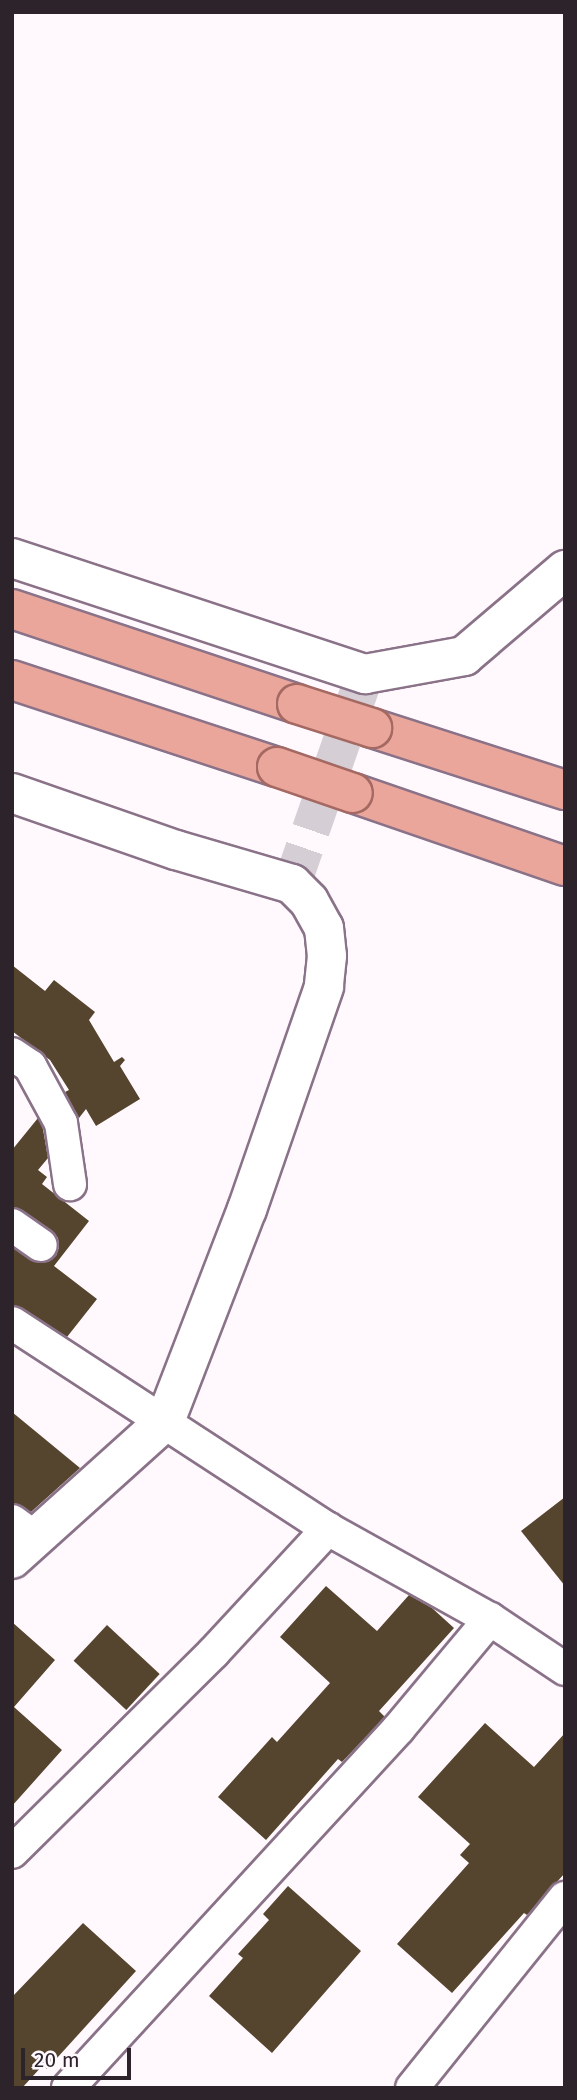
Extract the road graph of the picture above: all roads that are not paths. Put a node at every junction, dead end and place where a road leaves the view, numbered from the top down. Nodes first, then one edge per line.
1 (12, 558) edge
2 (565, 570) edge
3 (12, 609) edge
4 (12, 680) edge
5 (565, 790) edge
6 (12, 793) edge
7 (565, 866) edge
8 (12, 1054) edge
9 (70, 1184) dead end
10 (12, 1225) edge
11 (41, 1245) dead end
12 (12, 1323) edge
13 (165, 1421) junction
14 (328, 1529) junction
15 (20, 1539) edge
16 (490, 1619) junction
17 (565, 1669) edge
18 (12, 1852) edge
19 (565, 1898) edge
20 (68, 2088) edge
21 (412, 2088) edge

1 - 2 street
3 - 5 highway, bridge
4 - 7 highway, bridge
6 - 13 street
8 - 9 street
10 - 11 street
12 - 13 street
13 - 14 street
13 - 15 street
14 - 16 street
14 - 18 street
16 - 17 street
16 - 20 street
19 - 21 street

